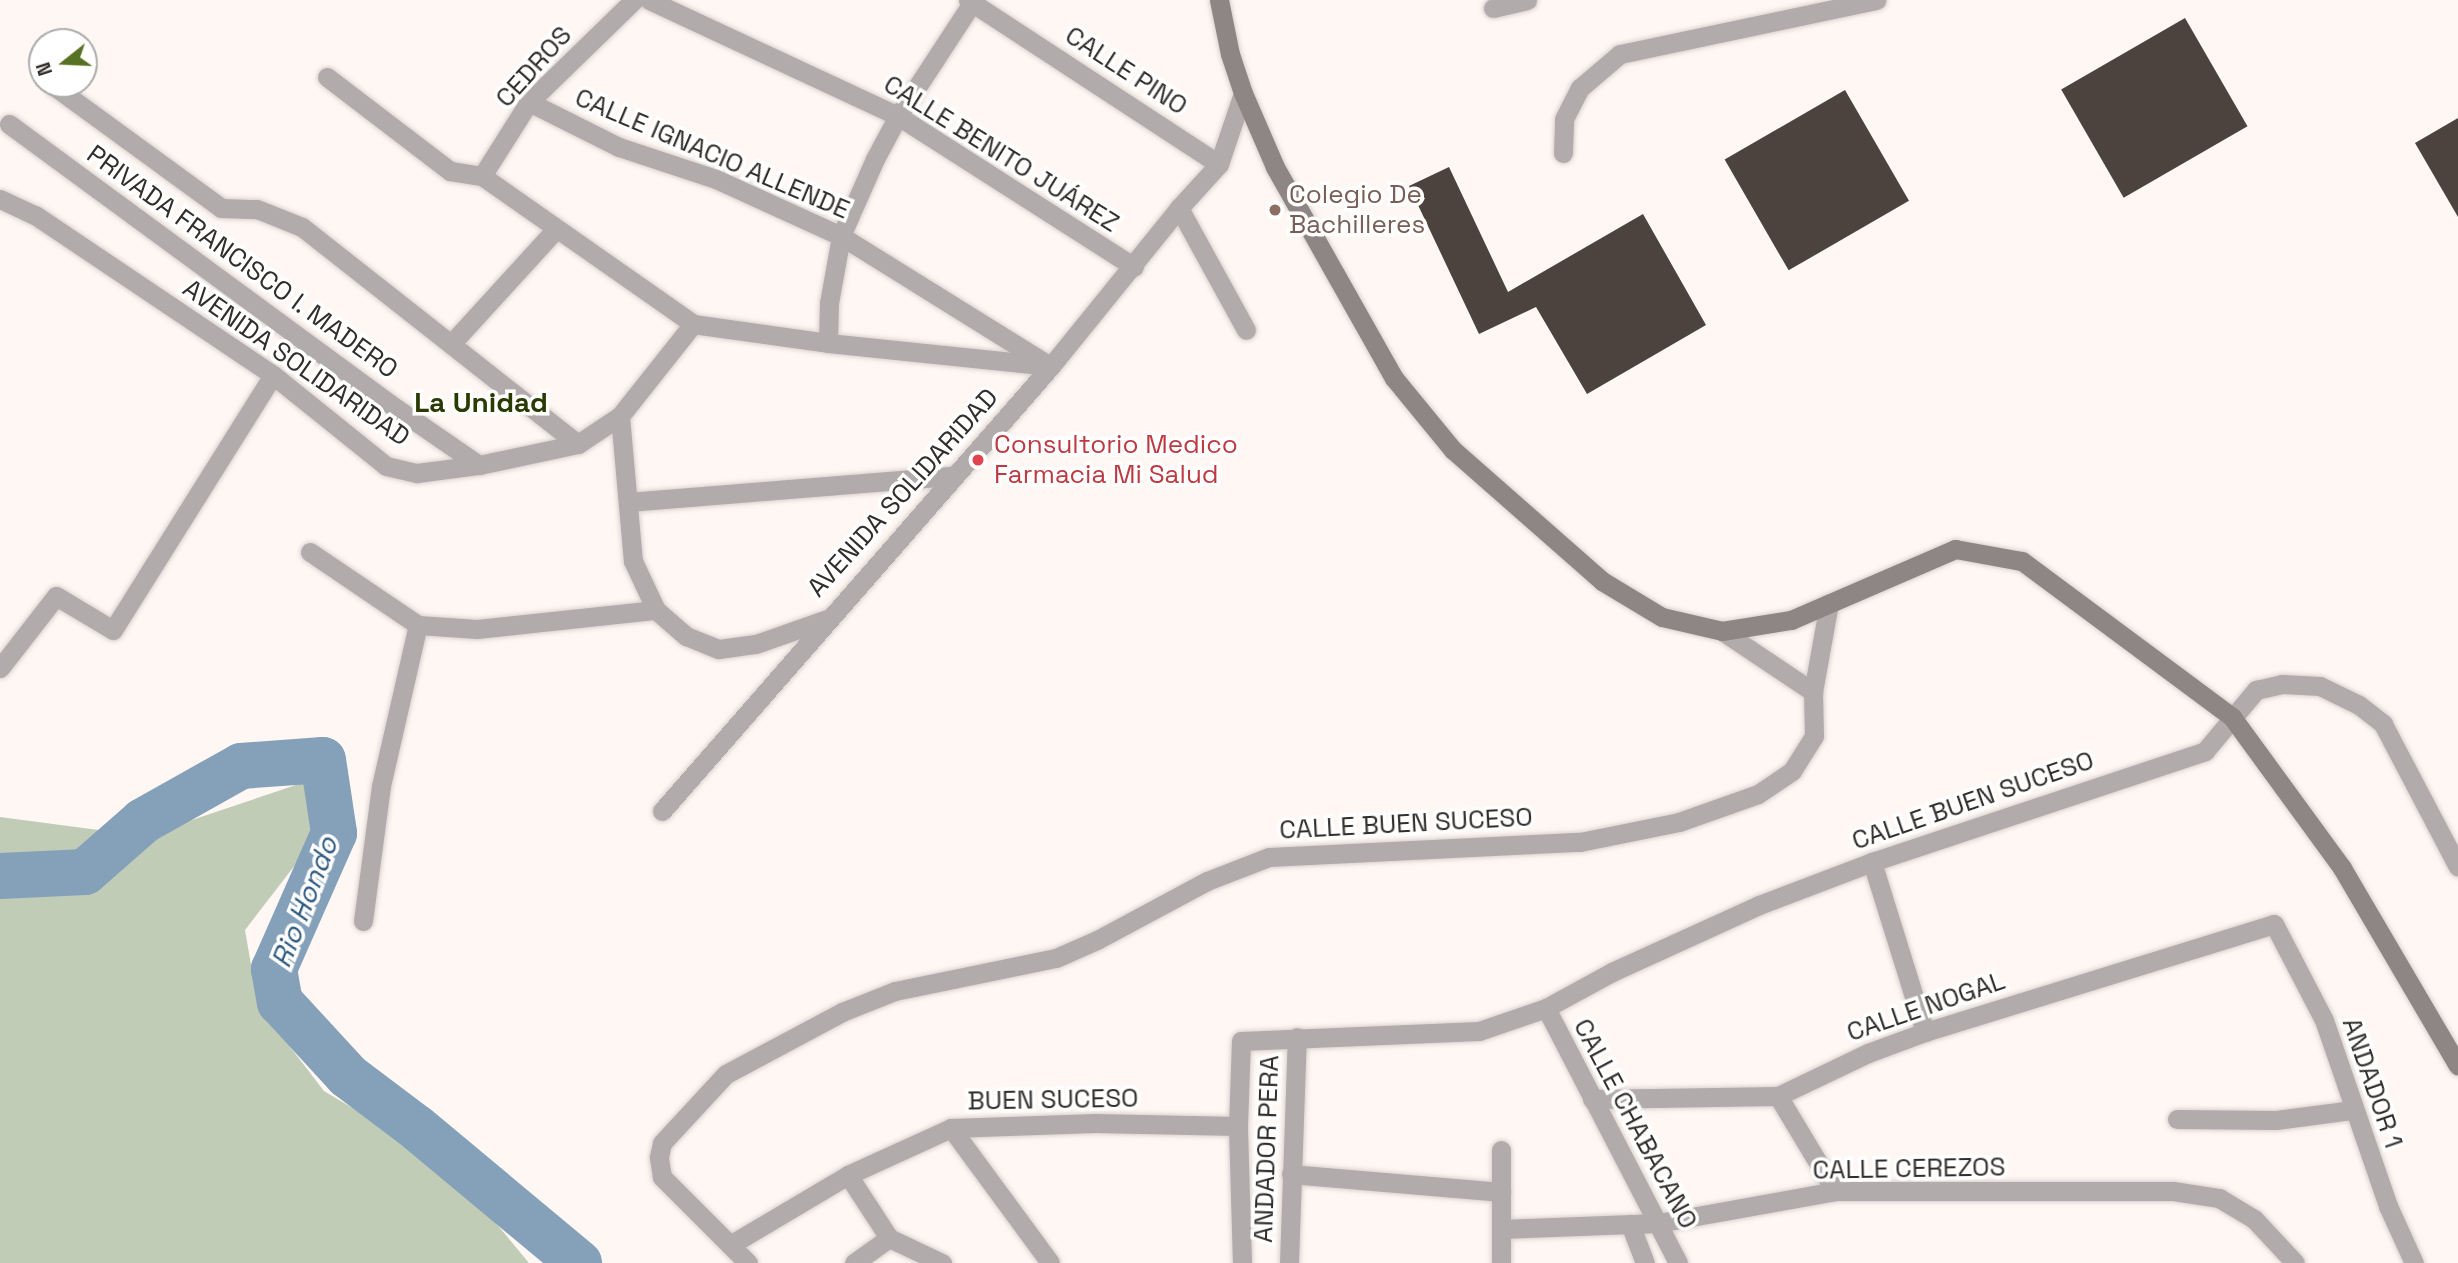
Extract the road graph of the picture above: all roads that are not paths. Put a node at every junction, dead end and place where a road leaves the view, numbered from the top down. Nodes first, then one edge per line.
1 (634, 0) edge
2 (649, 0) edge
3 (1219, 0) edge
4 (1527, 0) edge
5 (1876, 0) edge
6 (972, 1) edge
7 (1493, 8) dead end
8 (327, 77) dead end
9 (1243, 93) junction
10 (70, 98) edge
11 (529, 102) junction
12 (898, 116) junction
13 (9, 124) dead end
14 (1563, 153) dead end
15 (1219, 164) junction
16 (482, 176) junction
17 (0, 199) edge
18 (1179, 208) junction
19 (555, 230) junction
20 (841, 236) junction
21 (1134, 267) junction
22 (693, 324) junction
23 (1246, 330) dead end
24 (828, 343) junction
25 (451, 344) junction
26 (1051, 366) junction
27 (273, 374) junction
28 (620, 416) junction
29 (578, 444) junction
30 (479, 465) junction
31 (953, 476) junction
32 (628, 502) junction
33 (310, 552) dead end
34 (1829, 603) junction
35 (656, 610) junction
36 (830, 618) junction
37 (418, 625) junction
38 (1722, 631) junction
39 (0, 668) edge
40 (1813, 692) junction
41 (2232, 717) junction
42 (662, 811) dead end
43 (1872, 862) junction
44 (2458, 867) edge
45 (363, 921) dead end
46 (2274, 924) joint
47 (1546, 1009) junction
48 (1925, 1032) junction
49 (1297, 1037) junction
50 (2458, 1066) edge
51 (1777, 1096) junction
52 (1592, 1099) junction
53 (2353, 1110) junction
54 (2177, 1119) dead end
55 (1238, 1126) junction
56 (951, 1128) junction
57 (1501, 1150) dead end
58 (1291, 1174) junction
59 (848, 1175) junction
60 (1835, 1191) junction
61 (1501, 1192) junction
62 (1658, 1223) junction
63 (1630, 1224) junction
64 (1501, 1229) junction
65 (889, 1238) junction
66 (730, 1245) junction
67 (748, 1263) edge
68 (854, 1263) edge
69 (943, 1263) edge
70 (1050, 1263) edge
71 (1242, 1263) edge
72 (1289, 1263) edge
73 (1501, 1263) edge
74 (1645, 1263) edge
75 (1678, 1263) edge
76 (2295, 1263) edge
77 (2413, 1263) edge

1 - 11 street, CEDROS
2 - 12 street, CALLE BENITO JUÁREZ
3 - 9 main road
4 - 7 street
5 - 14 street
6 - 12 street
6 - 15 street, CALLE PINO
8 - 16 street
9 - 15 street, AVENIDA SOLIDARIDAD
9 - 38 main road
10 - 25 street
11 - 16 street, CEDROS
11 - 20 street, CALLE IGNACIO ALLENDE
12 - 20 street
12 - 21 street, CALLE BENITO JUÁREZ
13 - 30 street, PRIVADA FRANCISCO I. MADERO
15 - 18 street, AVENIDA SOLIDARIDAD
16 - 19 street
17 - 27 street, AVENIDA SOLIDARIDAD
18 - 21 street, AVENIDA SOLIDARIDAD
18 - 23 street
19 - 22 street
19 - 25 street
20 - 24 street
20 - 26 street, CALLE IGNACIO ALLENDE
21 - 26 street, AVENIDA SOLIDARIDAD
22 - 24 street
22 - 28 street, AVENIDA SOLIDARIDAD
24 - 26 street
25 - 29 street
26 - 31 street, AVENIDA SOLIDARIDAD
27 - 30 street, AVENIDA SOLIDARIDAD
27 - 39 street
28 - 29 street, AVENIDA SOLIDARIDAD
28 - 32 street, AVENIDA SOLIDARIDAD
29 - 30 street, AVENIDA SOLIDARIDAD
31 - 32 street
31 - 36 street, AVENIDA SOLIDARIDAD
32 - 35 street, AVENIDA SOLIDARIDAD
33 - 37 street
34 - 38 main road
34 - 40 street, CALLE BUEN SUCESO
34 - 41 main road
35 - 36 street, AVENIDA SOLIDARIDAD
35 - 37 street
36 - 42 street
37 - 45 street
38 - 40 street
40 - 66 street, CALLE BUEN SUCESO
41 - 43 street, CALLE BUEN SUCESO
41 - 44 street, CALLE BUEN SUCESO
41 - 50 main road
43 - 47 street, CALLE BUEN SUCESO
43 - 48 street
46 - 48 street, CALLE NOGAL
46 - 53 street, ANDADOR 1
47 - 49 street, CALLE BUEN SUCESO
47 - 52 street, CALLE CHABACANO
48 - 51 street, CALLE NOGAL
49 - 55 street, CALLE BUEN SUCESO
49 - 58 street, ANDADOR PERA
51 - 52 street, CALLE NOGAL
51 - 60 street
52 - 62 street, CALLE CHABACANO
53 - 54 street
53 - 77 street, ANDADOR 1
55 - 56 street, BUEN SUCESO
55 - 71 street
56 - 59 street, BUEN SUCESO
56 - 70 street
57 - 61 street
58 - 61 street
58 - 72 street, ANDADOR PERA
59 - 65 street
59 - 66 street, BUEN SUCESO
60 - 62 street, CALLE CEREZOS
60 - 76 street, CALLE CEREZOS
61 - 64 street
62 - 63 street, CALLE CEREZOS
62 - 75 street, CALLE CHABACANO
63 - 64 street, CALLE CEREZOS
63 - 74 street
64 - 73 street
65 - 68 street
65 - 69 street
66 - 67 street

